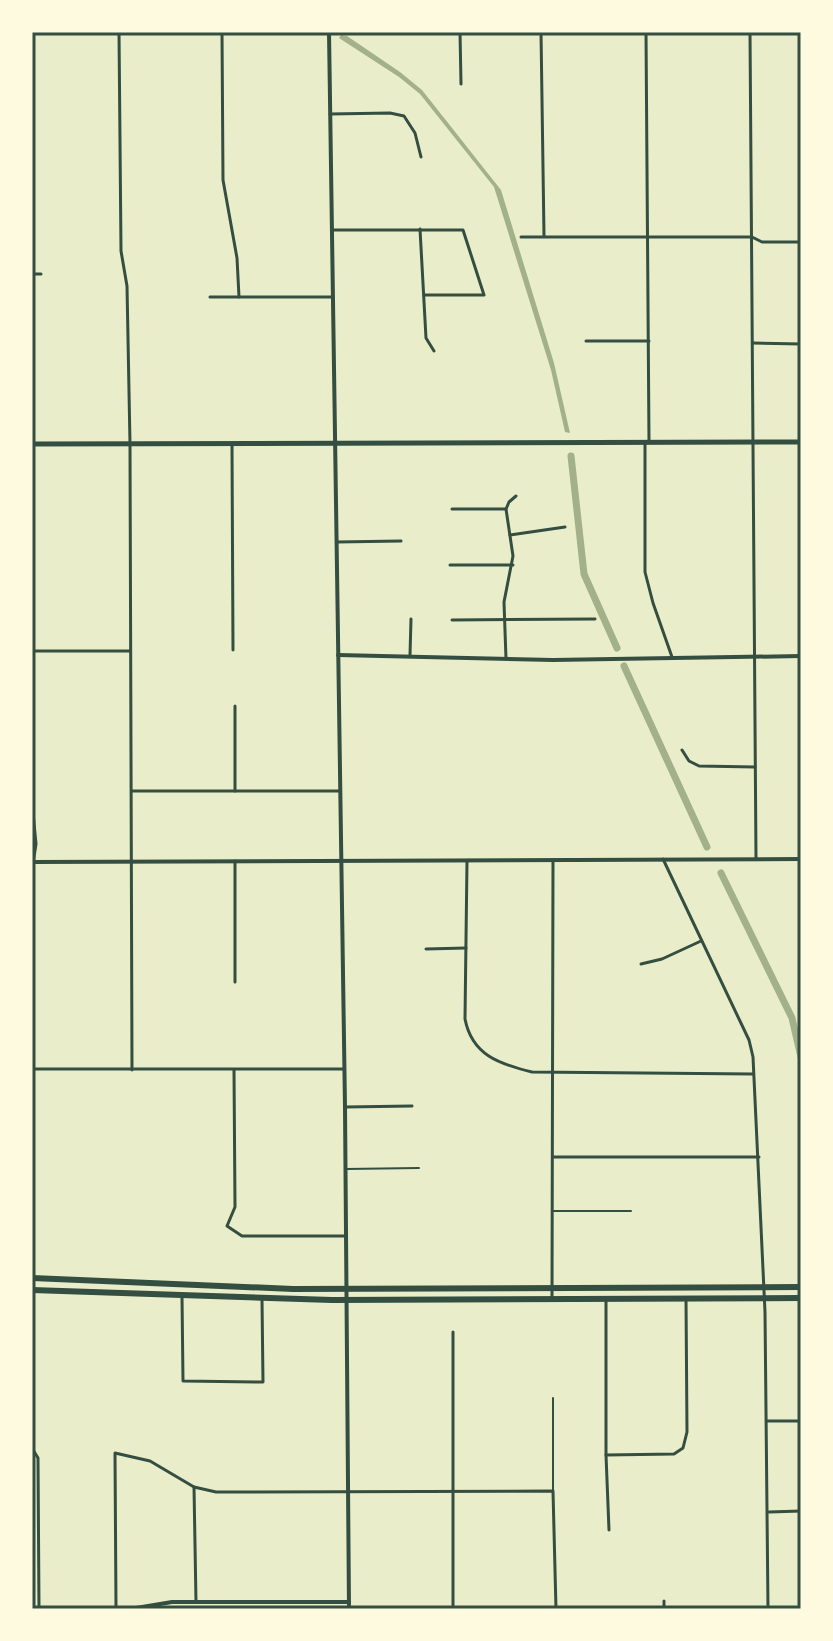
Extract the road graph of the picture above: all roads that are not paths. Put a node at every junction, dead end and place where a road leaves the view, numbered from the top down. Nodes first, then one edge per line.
1 (119, 32) edge
2 (222, 32) edge
3 (329, 32) edge
4 (460, 32) edge
5 (541, 32) edge
6 (646, 32) edge
7 (750, 32) edge
8 (461, 84) dead end
9 (330, 114) junction
10 (421, 157) dead end
11 (420, 229) junction
12 (332, 230) junction
13 (521, 237) dead end
14 (544, 237) junction
15 (752, 237) junction
16 (648, 238) junction
17 (801, 242) edge
18 (32, 274) edge
19 (41, 274) dead end
20 (425, 295) junction
21 (210, 297) dead end
22 (239, 297) junction
23 (333, 297) junction
24 (586, 341) dead end
25 (649, 341) junction
26 (753, 343) junction
27 (801, 344) edge
28 (434, 351) dead end
29 (647, 442) junction
30 (753, 442) junction
31 (801, 442) edge
32 (335, 443) junction
33 (32, 444) edge
34 (130, 444) junction
35 (232, 444) junction
36 (516, 496) dead end
37 (452, 509) dead end
38 (506, 509) junction
39 (565, 527) dead end
40 (510, 535) junction
41 (401, 541) dead end
42 (337, 542) junction
43 (450, 565) dead end
44 (513, 565) junction
45 (411, 619) dead end
46 (504, 619) junction
47 (595, 619) dead end
48 (452, 620) dead end
49 (233, 650) dead end
50 (32, 651) edge
51 (130, 651) junction
52 (338, 655) junction
53 (410, 656) junction
54 (755, 656) junction
55 (801, 656) edge
56 (672, 657) junction
57 (506, 659) junction
58 (235, 706) dead end
59 (682, 750) dead end
60 (755, 767) junction
61 (131, 791) junction
62 (235, 791) junction
63 (340, 791) junction
64 (32, 802) edge
65 (663, 859) junction
66 (756, 859) junction
67 (801, 859) edge
68 (341, 860) junction
69 (467, 860) junction
70 (553, 860) junction
71 (132, 861) junction
72 (235, 861) junction
73 (33, 862) edge
74 (701, 941) junction
75 (466, 948) junction
76 (426, 949) dead end
77 (641, 964) dead end
78 (235, 982) dead end
79 (33, 1069) edge
80 (234, 1069) junction
81 (343, 1069) junction
82 (132, 1070) junction
83 (553, 1073) junction
84 (753, 1074) junction
85 (32, 1097) edge
86 (412, 1106) dead end
87 (345, 1107) junction
88 (553, 1157) junction
89 (759, 1157) junction
90 (419, 1168) dead end
91 (345, 1169) junction
92 (553, 1211) junction
93 (631, 1211) dead end
94 (346, 1236) junction
95 (32, 1278) edge
96 (762, 1287) junction
97 (801, 1287) edge
98 (552, 1288) junction
99 (346, 1289) junction
100 (32, 1290) edge
101 (182, 1296) junction
102 (763, 1298) junction
103 (801, 1298) edge
104 (262, 1299) junction
105 (606, 1299) junction
106 (686, 1299) junction
107 (347, 1300) junction
108 (552, 1300) junction
109 (453, 1332) dead end
110 (553, 1398) dead end
111 (767, 1421) junction
112 (801, 1421) edge
113 (32, 1448) edge
114 (606, 1455) junction
115 (194, 1487) junction
116 (454, 1491) junction
117 (553, 1491) junction
118 (347, 1492) junction
119 (801, 1511) edge
120 (768, 1512) junction
121 (32, 1529) edge
122 (39, 1529) junction
123 (609, 1530) dead end
124 (664, 1601) dead end
125 (194, 1602) junction
126 (349, 1602) junction
127 (116, 1608) edge
128 (32, 1609) edge
129 (39, 1609) edge
130 (190, 1609) edge
131 (349, 1609) edge
132 (453, 1609) edge
133 (556, 1609) edge
134 (664, 1609) edge
135 (768, 1609) edge

1 - 34 street
2 - 22 street
3 - 9 street
4 - 8 street
5 - 14 street
6 - 16 street
7 - 15 street
9 - 10 street
9 - 12 street
11 - 12 street
11 - 20 street
11 - 20 street
12 - 23 street
13 - 14 street
14 - 16 street
15 - 16 street
15 - 17 street
15 - 26 street
16 - 25 street
18 - 19 street
20 - 28 street
21 - 22 street
22 - 23 street
23 - 32 street
24 - 25 street
25 - 29 street
26 - 27 street
26 - 30 street
29 - 30 main road
29 - 32 main road
29 - 56 street
30 - 31 main road
30 - 54 street
32 - 35 main road
32 - 42 street
33 - 34 main road
34 - 35 main road
34 - 51 street
35 - 49 street
36 - 38 street
37 - 38 street
38 - 40 street
39 - 40 street
40 - 44 street
41 - 42 street
42 - 52 street
43 - 44 street
44 - 46 street
45 - 53 street
46 - 47 street
46 - 48 street
46 - 57 street
50 - 51 street
51 - 61 street
52 - 53 street
52 - 63 street
53 - 57 street
54 - 55 street
54 - 56 street
54 - 60 street
56 - 57 street
58 - 62 street
59 - 60 street
60 - 66 street
61 - 62 street
61 - 71 street
62 - 63 street
63 - 68 street
64 - 73 street
65 - 66 street
65 - 70 street
65 - 74 street
66 - 67 street
68 - 69 street
68 - 72 street
68 - 81 street
69 - 70 street
69 - 75 street
70 - 83 street
71 - 72 street
71 - 73 street
71 - 82 street
72 - 78 street
73 - 79 street
74 - 77 street
74 - 84 street
75 - 76 street
75 - 83 street
79 - 82 street
79 - 85 street
80 - 81 street
80 - 82 street
80 - 94 street
81 - 87 street
83 - 84 street
83 - 88 street
84 - 89 street
86 - 87 street
87 - 91 street
88 - 89 street
88 - 92 street
89 - 96 street
90 - 91 lane
91 - 94 street
92 - 93 lane
92 - 98 street
94 - 99 street
95 - 99 highway
96 - 97 highway
96 - 98 highway
96 - 102 street
98 - 99 highway
98 - 108 street
99 - 107 street
100 - 101 highway
101 - 104 highway
101 - 104 street
102 - 103 highway
102 - 106 highway
102 - 111 street
104 - 107 highway
105 - 106 highway
105 - 108 highway
105 - 114 street
106 - 114 street
107 - 108 highway
107 - 118 street
109 - 116 street
110 - 117 lane
111 - 112 street
111 - 120 street
113 - 122 street
114 - 123 street
115 - 118 street
115 - 125 street
115 - 127 street
116 - 117 street
116 - 118 street
116 - 132 street
117 - 133 street
118 - 126 street
119 - 120 street
120 - 135 street
121 - 122 street
122 - 129 street
124 - 134 street
125 - 126 street
125 - 127 street
125 - 130 street
126 - 131 street
127 - 129 street
128 - 129 street

